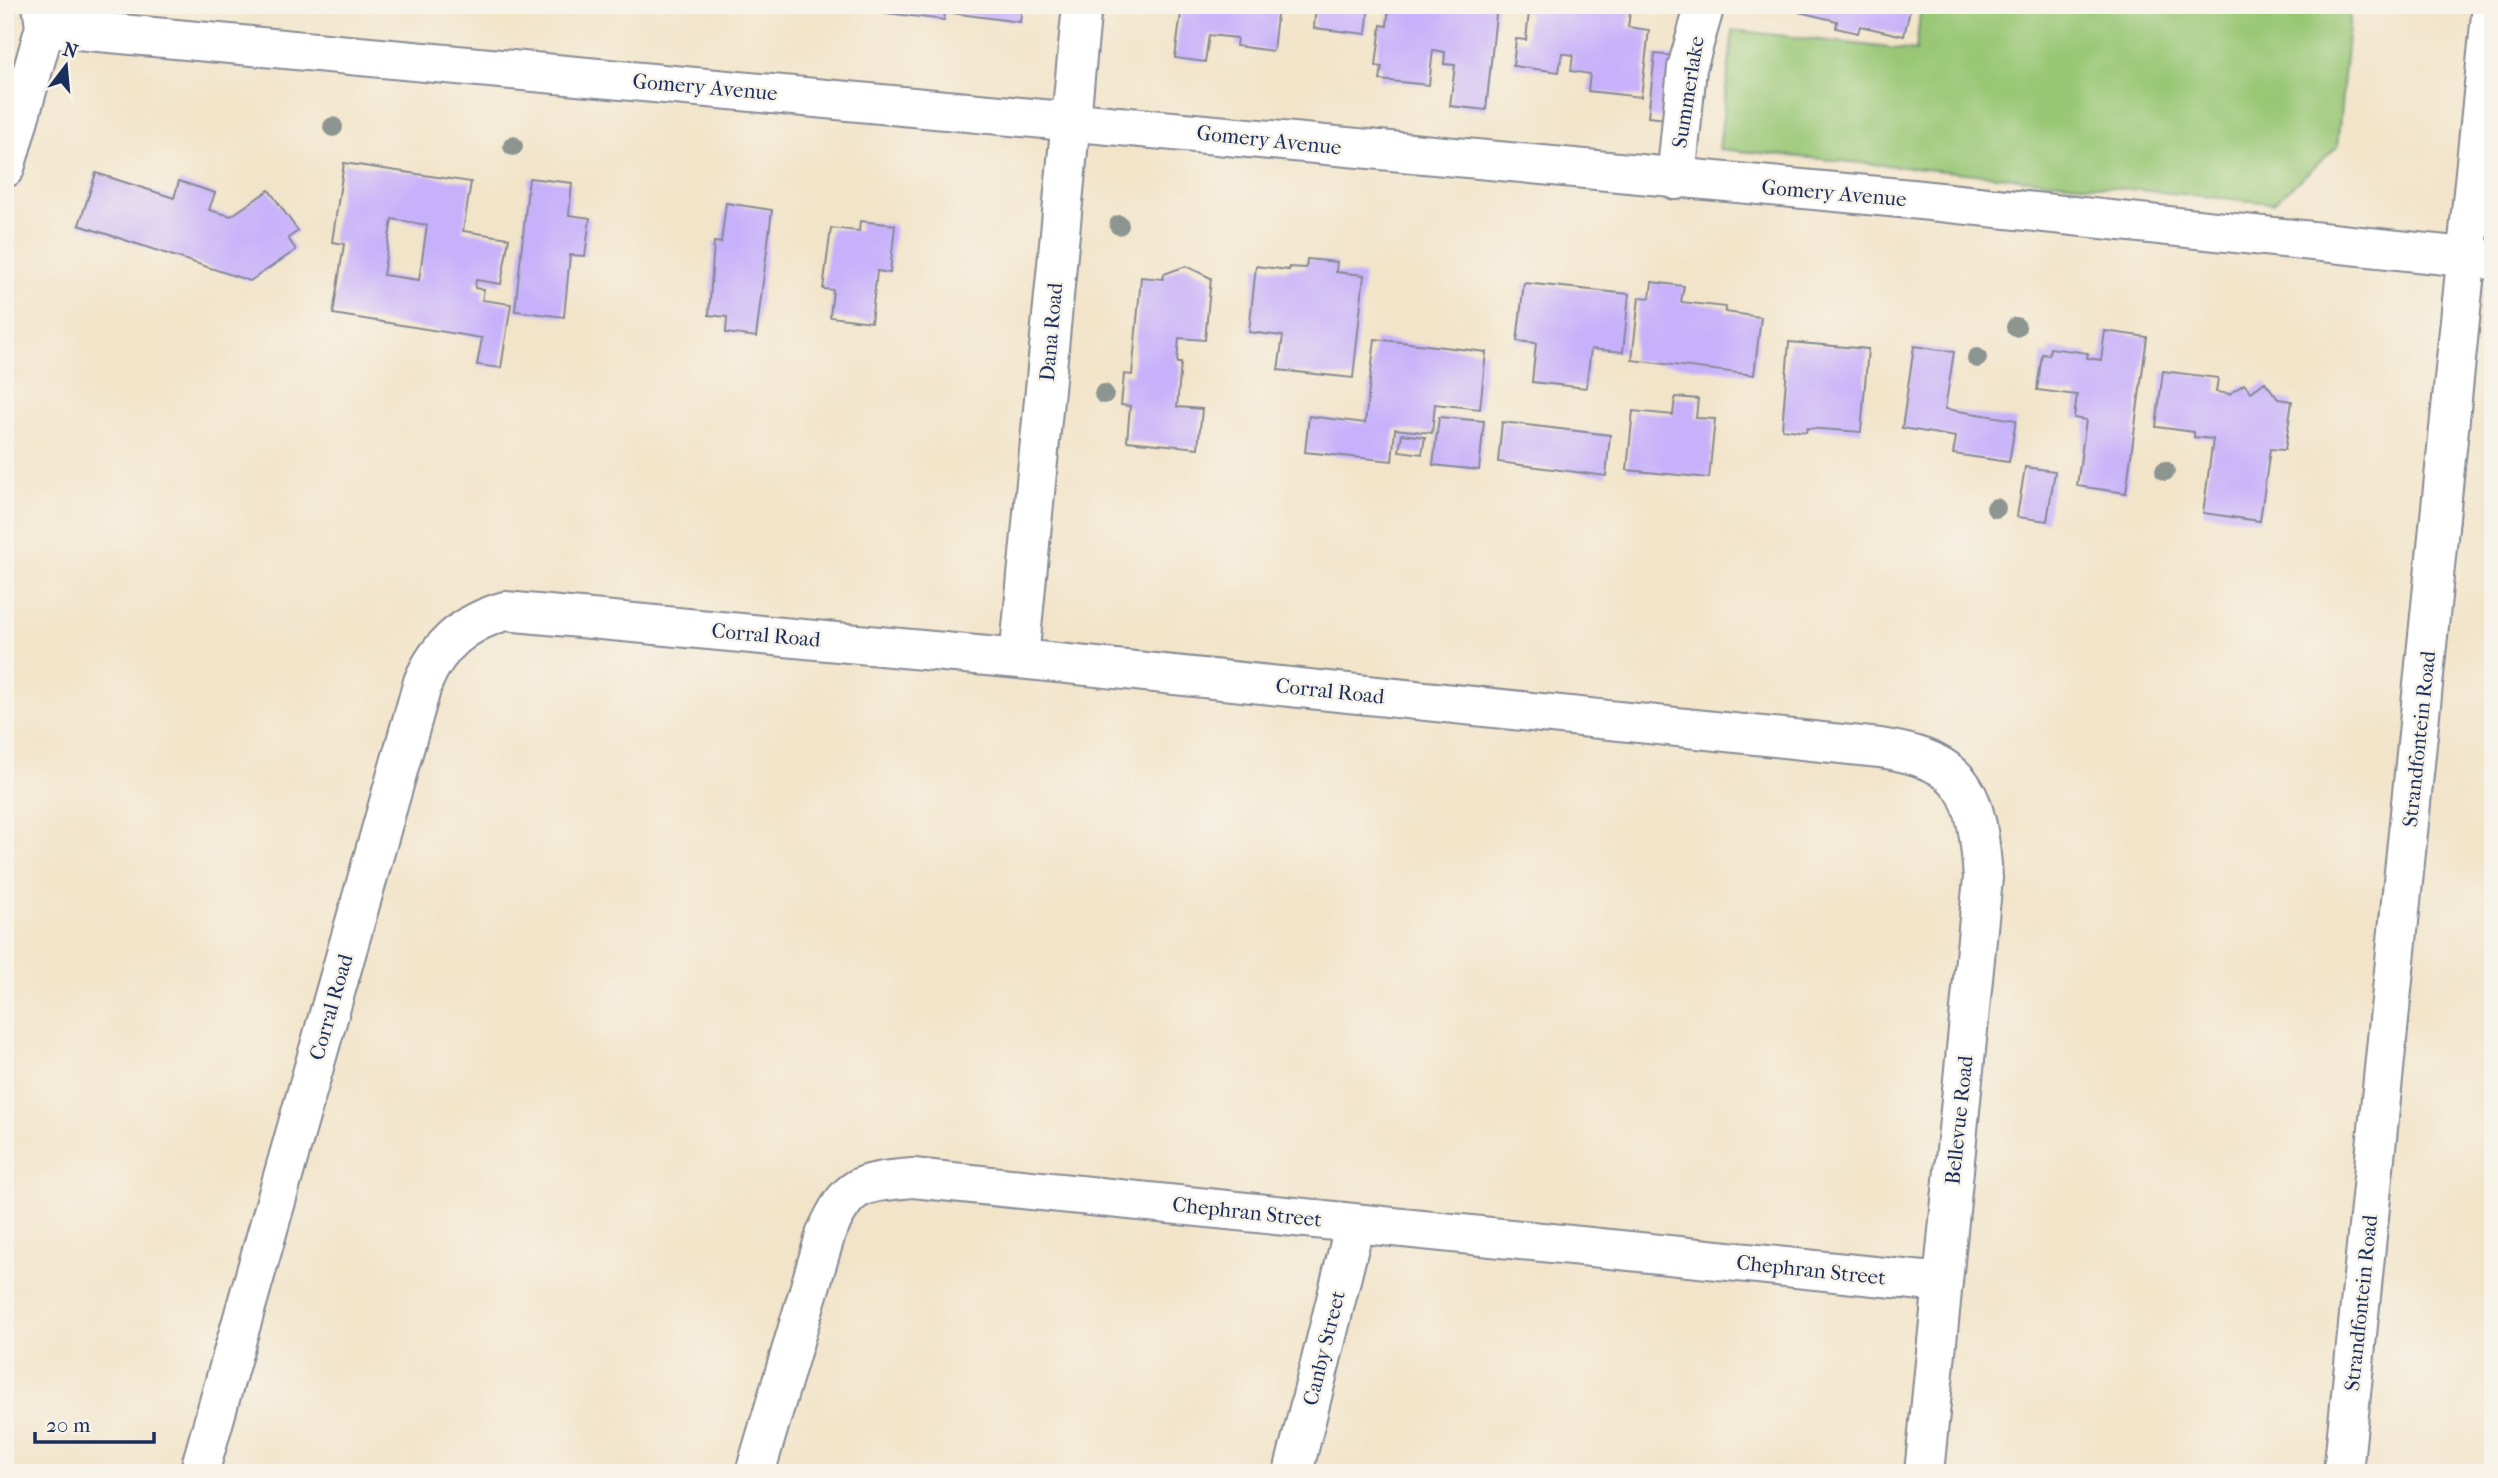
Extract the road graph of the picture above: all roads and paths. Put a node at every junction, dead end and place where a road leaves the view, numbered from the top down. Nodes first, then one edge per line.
1 (1082, 5) edge
2 (1705, 5) edge
3 (2492, 5) edge
4 (44, 16) edge
5 (1070, 121) junction
6 (5, 168) edge
7 (1676, 180) junction
8 (2481, 258) edge
9 (1019, 659) junction
10 (1952, 774) joint
11 (1355, 1223) junction
12 (1942, 1283) junction
13 (199, 1473) edge
14 (755, 1473) edge
15 (1293, 1473) edge
16 (1924, 1473) edge
17 (2343, 1473) edge

1 - 5 street, Dana Road
2 - 7 street, Summerlake
3 - 8 street, Strandfontein Road
4 - 5 street, Gomery Avenue
4 - 6 street
5 - 7 street, Gomery Avenue
5 - 9 street, Dana Road
7 - 8 street, Gomery Avenue
8 - 17 street, Strandfontein Road
9 - 10 street, Corral Road
9 - 13 street, Corral Road
10 - 12 street, Bellevue Road
11 - 12 street, Chephran Street
11 - 14 street, Chephran Street
11 - 15 street, Canby Street
12 - 16 street, Bellevue Road

